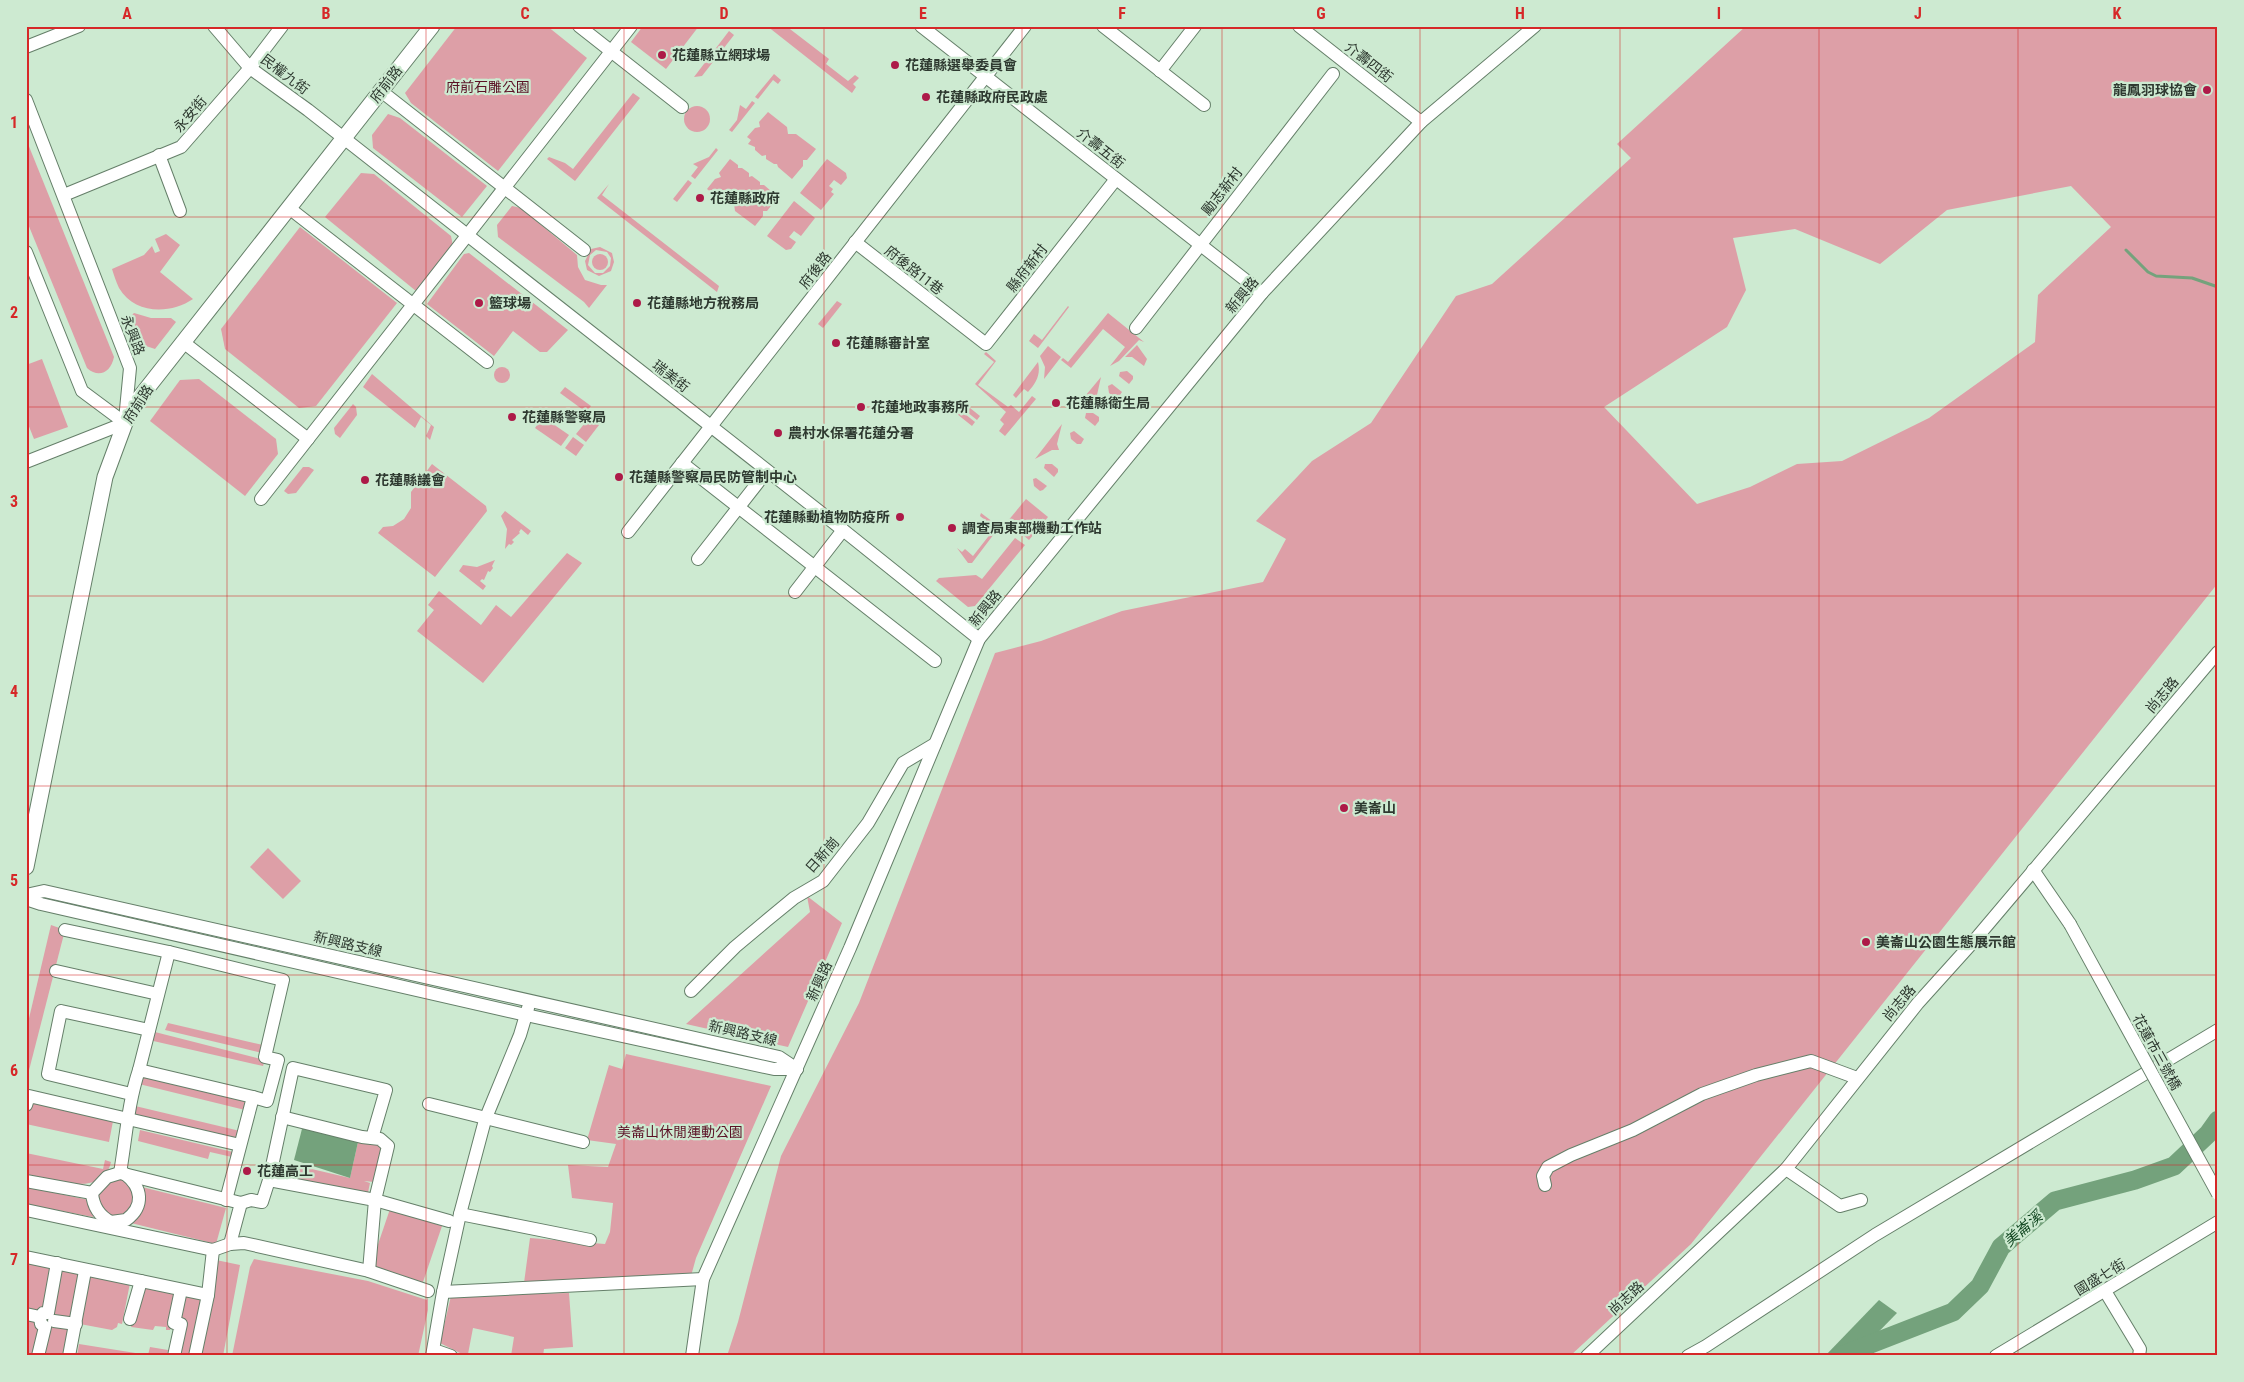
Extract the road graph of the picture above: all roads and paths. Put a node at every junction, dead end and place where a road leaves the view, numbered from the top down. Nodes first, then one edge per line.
1 (80, 26) edge
2 (214, 26) edge
3 (282, 26) edge
4 (432, 26) edge
5 (579, 26) edge
6 (631, 26) edge
7 (922, 26) edge
8 (1025, 26) edge
9 (1103, 26) edge
10 (1195, 26) edge
11 (1299, 26) edge
12 (1535, 26) edge
13 (26, 47) edge
14 (611, 52) junction
15 (250, 68) junction
16 (1160, 71) junction
17 (1333, 74) dead end
18 (985, 76) junction
19 (381, 91) junction
20 (26, 100) edge
21 (1204, 105) dead end
22 (682, 107) dead end
23 (1421, 122) junction
24 (343, 139) junction
25 (159, 155) junction
26 (1116, 179) junction
27 (505, 188) junction
28 (64, 195) junction
29 (289, 208) junction
30 (180, 211) dead end
31 (468, 235) junction
32 (855, 242) junction
33 (1200, 245) junction
34 (584, 250) dead end
35 (26, 252) edge
36 (1262, 293) junction
37 (413, 305) junction
38 (955, 320) joint
39 (1136, 328) dead end
40 (184, 342) junction
41 (487, 362) dead end
42 (124, 423) junction
43 (711, 427) junction
44 (308, 439) junction
45 (26, 462) edge
46 (682, 463) junction
47 (767, 470) junction
48 (261, 499) dead end
49 (737, 508) junction
50 (843, 530) junction
51 (628, 532) dead end
52 (698, 559) dead end
53 (814, 568) junction
54 (795, 592) dead end
55 (979, 639) junction
56 (2218, 652) edge
57 (936, 661) dead end
58 (935, 744) junction
59 (26, 867) edge
60 (2033, 870) junction
61 (26, 897) edge
62 (65, 930) dead end
63 (169, 952) junction
64 (56, 971) dead end
65 (691, 991) dead end
66 (158, 994) junction
67 (529, 1000) junction
68 (526, 1015) junction
69 (149, 1030) junction
70 (2218, 1030) edge
71 (797, 1069) junction
72 (139, 1070) junction
73 (1857, 1078) junction
74 (131, 1094) junction
75 (253, 1097) junction
76 (429, 1104) dead end
77 (26, 1105) edge
78 (282, 1117) junction
79 (129, 1118) junction
80 (486, 1120) junction
81 (372, 1138) junction
82 (583, 1142) dead end
83 (240, 1145) junction
84 (1786, 1169) junction
85 (122, 1173) junction
86 (269, 1180) junction
87 (26, 1181) edge
88 (1545, 1185) dead end
89 (92, 1193) junction
90 (2218, 1194) edge
91 (226, 1200) junction
92 (375, 1200) junction
93 (1861, 1200) dead end
94 (241, 1203) junction
95 (26, 1210) edge
96 (455, 1218) junction
97 (2218, 1222) edge
98 (110, 1224) junction
99 (590, 1240) dead end
100 (230, 1244) junction
101 (213, 1250) junction
102 (26, 1257) edge
103 (57, 1264) junction
104 (85, 1270) junction
105 (369, 1271) junction
106 (703, 1280) junction
107 (141, 1281) junction
108 (181, 1290) junction
109 (428, 1291) dead end
110 (2105, 1291) junction
111 (443, 1292) junction
112 (208, 1295) junction
113 (26, 1314) edge
114 (47, 1319) junction
115 (130, 1319) dead end
116 (76, 1324) junction
117 (433, 1353) edge
118 (38, 1356) edge
119 (69, 1356) edge
120 (174, 1356) edge
121 (195, 1356) edge
122 (451, 1356) edge
123 (692, 1356) edge
124 (1587, 1356) edge
125 (1688, 1356) edge
126 (1996, 1356) edge
127 (2139, 1356) edge

1 - 13 street
2 - 15 street, 民權九街
3 - 15 street, 永安街
4 - 19 main road, 府前路
5 - 14 street
6 - 14 street
7 - 18 street, 介壽五街
8 - 18 street, 府後路
9 - 16 street
10 - 16 street
11 - 23 street, 介壽四街
12 - 23 street, 新興路
14 - 22 street
14 - 27 street
15 - 24 street, 民權九街
15 - 25 street, 永安街
16 - 21 street
17 - 33 street, 勵志新村
18 - 26 street, 介壽五街
18 - 32 street, 府後路
19 - 24 main road, 府前路
19 - 27 street
20 - 28 street, 永興路
23 - 36 street, 新興路
24 - 29 main road, 府前路
24 - 31 street, 瑞美街
25 - 28 street, 永安街
25 - 30 street
26 - 33 street, 介壽五街
26 - 38 street, 縣府新村
27 - 31 street
27 - 34 street
28 - 42 street, 永興路
29 - 37 street
29 - 40 main road, 府前路
31 - 37 street
31 - 43 street, 瑞美街
32 - 38 street, 府後路11巷
32 - 43 street, 府後路
33 - 36 street, 介壽五街
33 - 39 street, 勵志新村
35 - 42 street
36 - 55 street, 新興路
37 - 41 street
37 - 44 street
40 - 42 main road, 府前路
40 - 44 street
42 - 45 street
42 - 59 main road, 府前路
43 - 46 street, 府後路
43 - 47 street, 瑞美街
44 - 48 street
46 - 49 street
46 - 51 street, 府後路
47 - 49 street
47 - 50 street, 瑞美街
49 - 52 street
49 - 53 street
50 - 53 street
50 - 55 street, 瑞美街
53 - 54 street
53 - 57 street
55 - 58 street, 新興路
56 - 60 street, 尚志路
58 - 65 street, 日新崗
58 - 71 street, 新興路
60 - 73 street, 尚志路
60 - 90 street, 花蓮市三號橋, bridge
61 - 67 street, 新興路支線
61 - 68 street, 新興路支線
62 - 63 street
63 - 66 street
63 - 75 street
64 - 66 street
66 - 69 street
67 - 68 street
67 - 71 street, 新興路支線
68 - 71 street, 新興路支線
68 - 80 street
69 - 72 street
69 - 74 street
70 - 125 street
71 - 106 street, 新興路
72 - 74 street
72 - 75 street
73 - 84 street, 尚志路
73 - 88 street
74 - 79 street
75 - 83 street
76 - 80 street
77 - 79 street
78 - 81 street
78 - 81 street
78 - 86 street
79 - 83 street
79 - 85 street
80 - 82 street
80 - 96 street
81 - 92 street
83 - 91 street
84 - 93 street
84 - 124 street, 尚志路
85 - 89 street
85 - 91 street
85 - 98 street
86 - 92 street
86 - 94 street
87 - 89 street
89 - 98 street
91 - 94 street
92 - 96 street
92 - 105 street
94 - 100 street
95 - 98 street
96 - 99 street
96 - 111 street
97 - 110 street, 國盛七街
98 - 101 street
100 - 101 street
100 - 105 street
101 - 112 street
102 - 103 street
103 - 104 street
103 - 114 street
104 - 107 street
104 - 116 street
105 - 109 street
106 - 111 street
106 - 123 street, 新興路
107 - 108 street
107 - 115 street
108 - 112 street
108 - 120 street
110 - 126 street, 國盛七街
110 - 127 street
111 - 117 street
112 - 121 street
113 - 114 street
114 - 116 street
114 - 118 street
116 - 119 street
117 - 122 street

